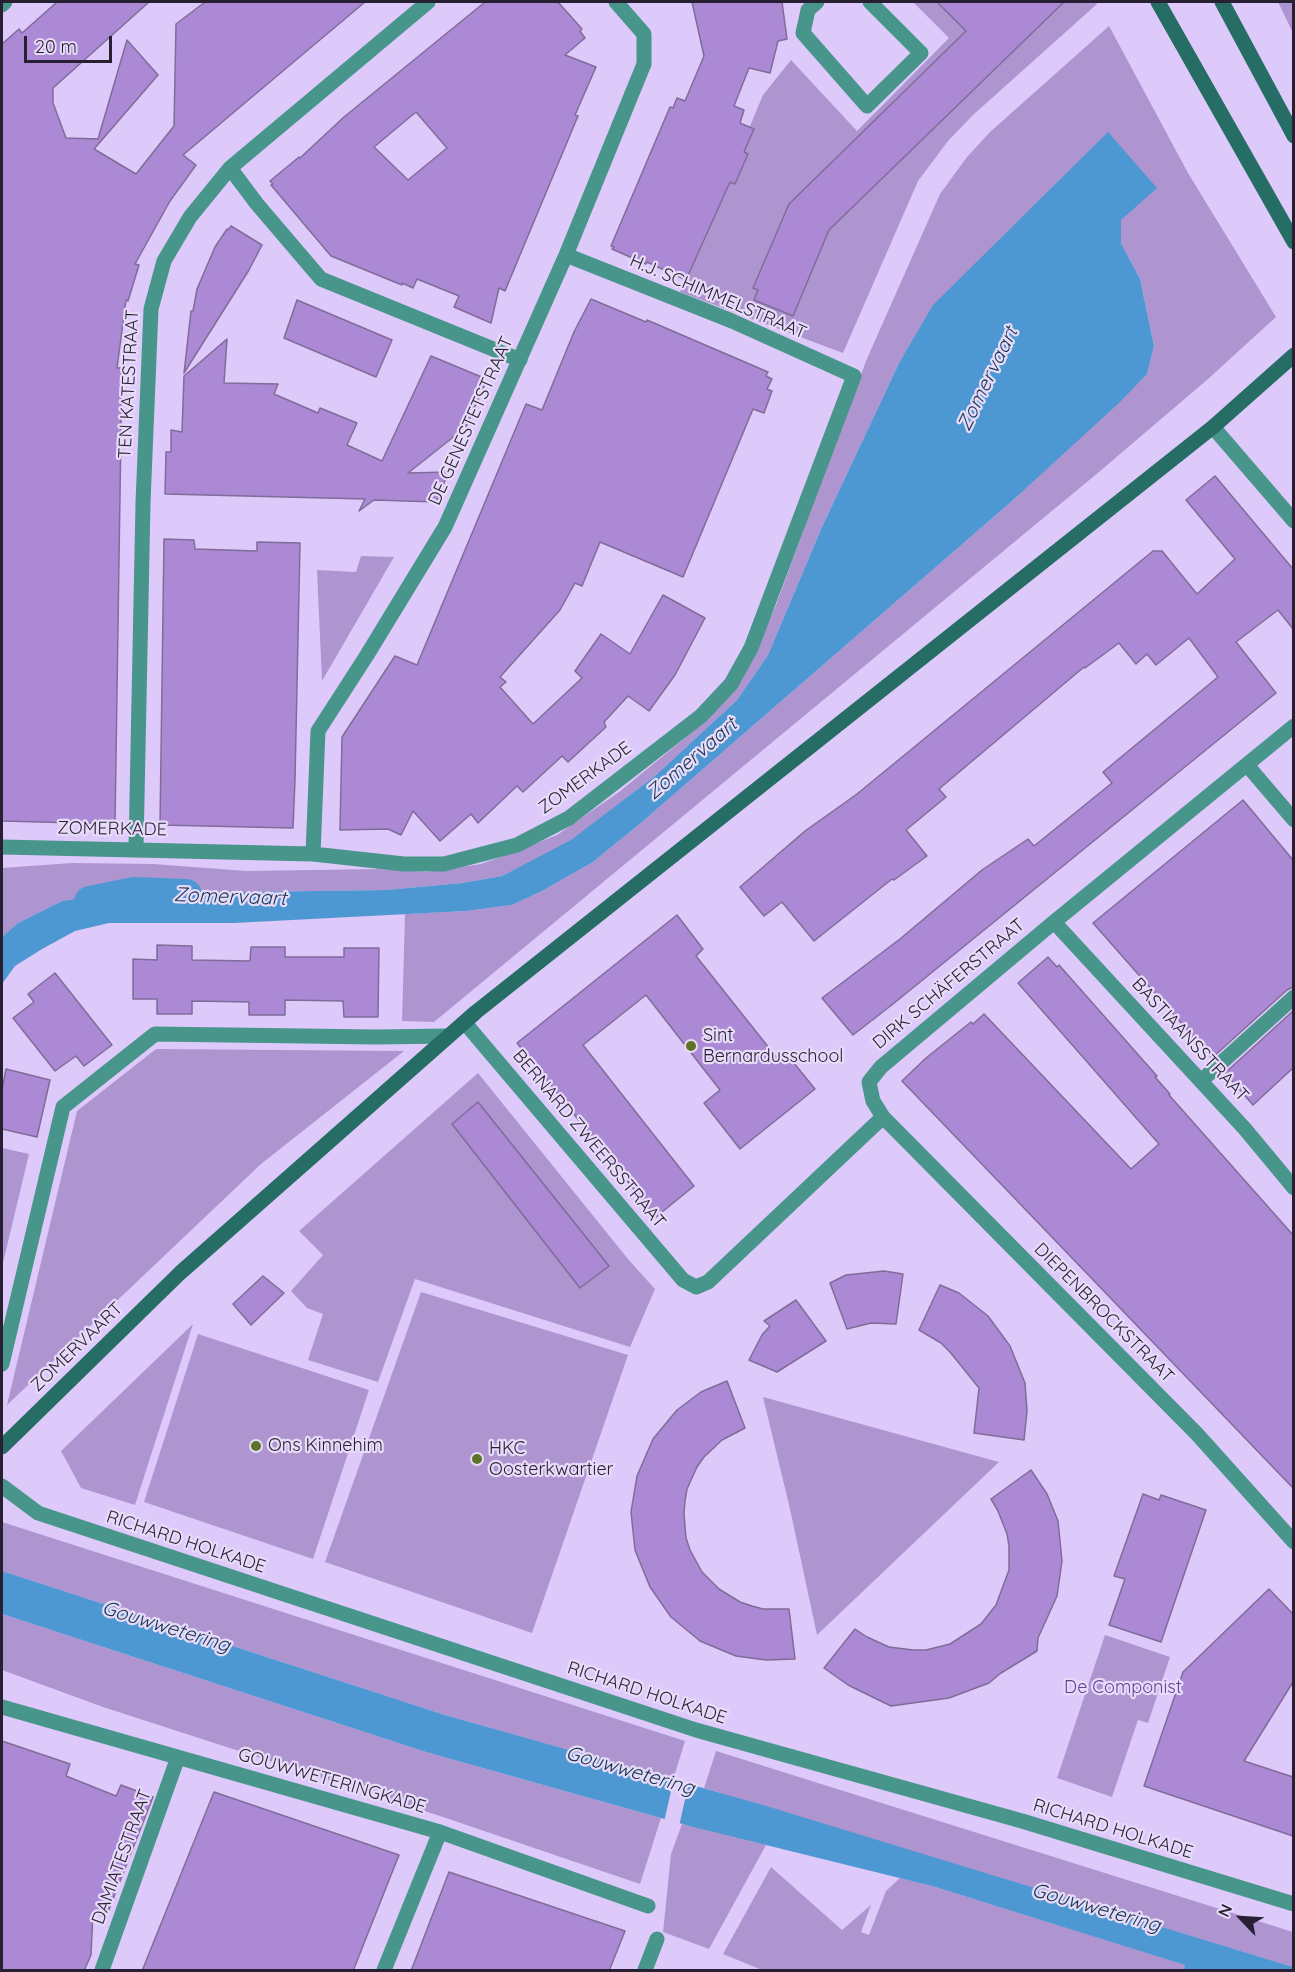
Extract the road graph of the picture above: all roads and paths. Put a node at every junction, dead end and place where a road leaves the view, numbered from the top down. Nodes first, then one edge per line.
1 (5, 2) edge
2 (428, 2) edge
3 (616, 2) edge
4 (817, 2) edge
5 (870, 2) edge
6 (1158, 2) edge
7 (1222, 2) edge
8 (2, 5) edge
9 (1293, 136) edge
10 (230, 168) junction
11 (1293, 242) edge
12 (566, 255) junction
13 (1293, 355) edge
14 (520, 360) junction
15 (854, 376) joint
16 (1213, 427) junction
17 (1293, 521) edge
18 (1293, 726) edge
19 (1247, 765) junction
20 (1293, 820) edge
21 (2, 847) edge
22 (136, 848) junction
23 (313, 854) junction
24 (1054, 922) junction
25 (1293, 998) edge
26 (465, 1023) junction
27 (448, 1036) junction
28 (1201, 1081) junction
29 (883, 1117) junction
30 (1293, 1188) edge
31 (2, 1365) edge
32 (2, 1447) edge
33 (2, 1486) edge
34 (1292, 1538) edge
35 (2, 1707) edge
36 (178, 1756) junction
37 (440, 1832) junction
38 (1293, 1904) edge
39 (648, 1906) dead end
40 (657, 1939) dead end
41 (102, 1971) edge
42 (384, 1971) edge
43 (645, 1971) edge

1 - 8 street
2 - 10 street, TEN KATESTRAAT
3 - 12 street, DE GENESTETSTRAAT
4 - 5 street
6 - 11 street
7 - 9 street
10 - 14 street
10 - 22 street, TEN KATESTRAAT
12 - 14 street, DE GENESTETSTRAAT
12 - 15 street, H.J. SCHIMMELSTRAAT
13 - 16 street, ZOMERVAART
14 - 23 street, DE GENESTETSTRAAT
15 - 23 street, ZOMERKADE
16 - 17 street
16 - 26 street, ZOMERVAART
18 - 19 street, DIRK SCHÄFERSTRAAT
19 - 20 street
19 - 24 street, DIRK SCHÄFERSTRAAT
21 - 22 street, ZOMERKADE
22 - 23 street, ZOMERKADE
24 - 28 street, BASTIAANSSTRAAT
24 - 29 street, DIRK SCHÄFERSTRAAT
25 - 28 street
26 - 27 street, ZOMERVAART
26 - 29 street, BERNARD ZWEERSSTRAAT
27 - 31 street
27 - 32 street, ZOMERVAART
28 - 30 street, BASTIAANSSTRAAT
29 - 34 street, DIEPENBROCKSTRAAT
33 - 38 street, RICHARD HOLKADE
35 - 36 street, GOUWWETERINGKADE
36 - 37 street, GOUWWETERINGKADE
36 - 41 street, DAMIATESTRAAT
37 - 39 street, GOUWWETERINGKADE
37 - 42 street
40 - 43 street

